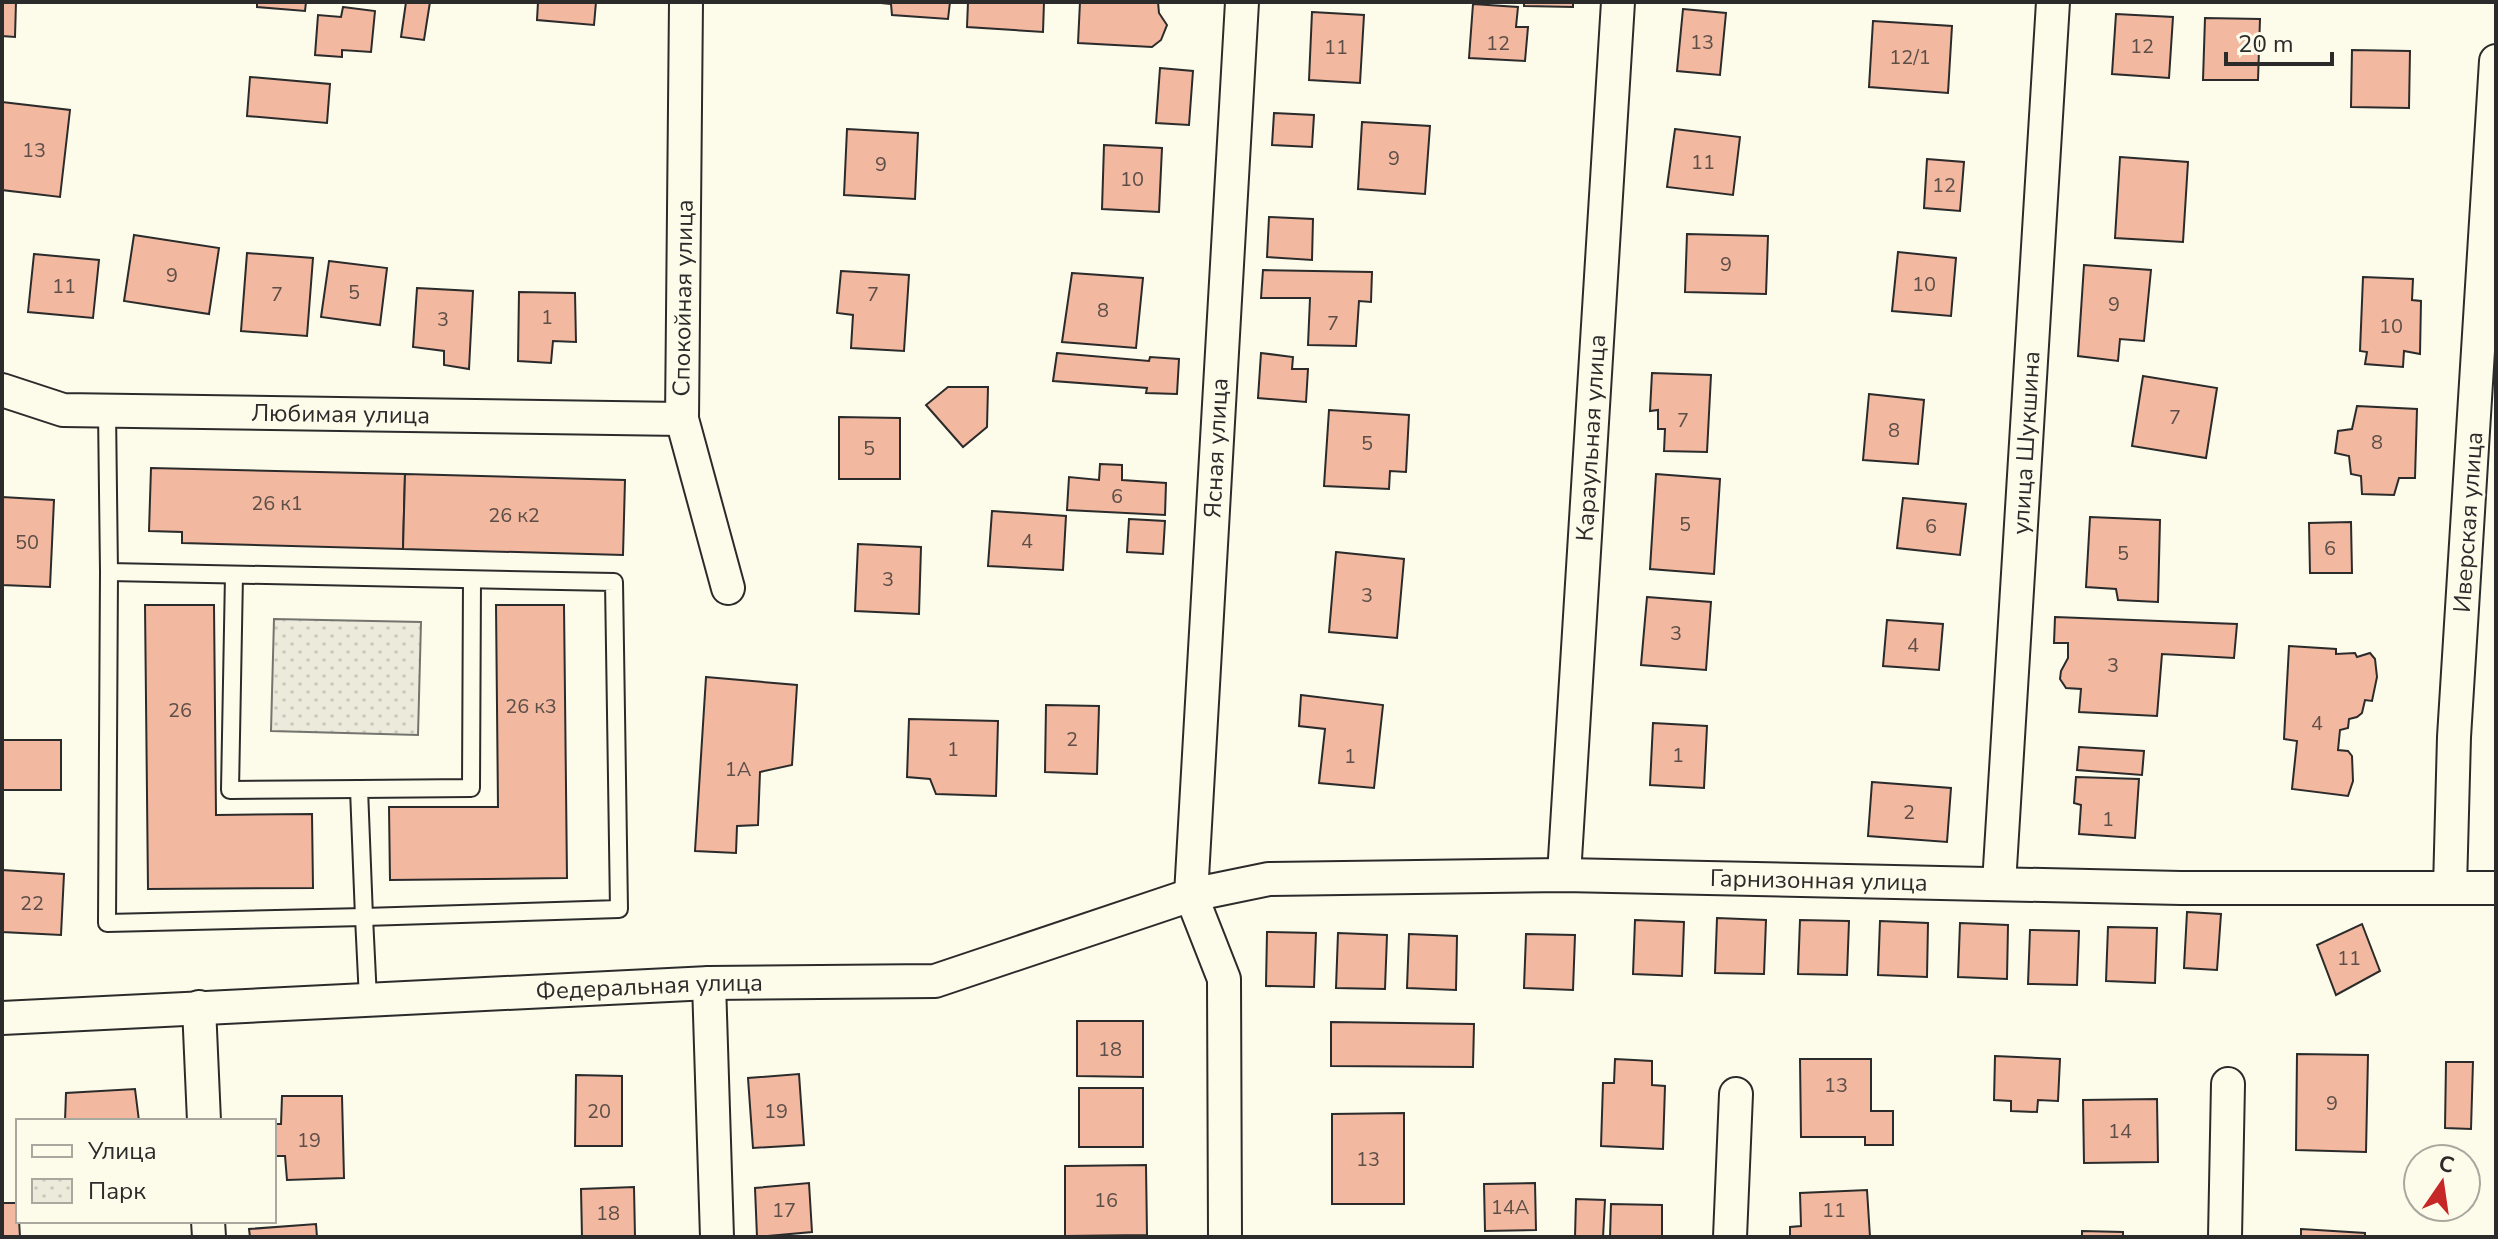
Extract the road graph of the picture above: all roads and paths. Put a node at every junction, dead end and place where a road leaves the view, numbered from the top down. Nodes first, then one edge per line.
1 (686, 2) edge
2 (1242, 2) edge
3 (1618, 2) edge
4 (2053, 2) edge
5 (2496, 61) edge
6 (2, 390) edge
7 (107, 411) junction
8 (682, 419) junction
9 (109, 572) junction
10 (234, 575) junction
11 (472, 580) junction
12 (728, 588) dead end
13 (359, 789) junction
14 (1564, 875) junction
15 (1999, 884) junction
16 (2450, 888) junction
17 (2496, 888) edge
18 (1191, 895) junction
19 (364, 917) junction
20 (709, 983) junction
21 (368, 999) junction
22 (199, 1007) junction
23 (2, 1018) edge
24 (2228, 1084) dead end
25 (1736, 1094) dead end
26 (204, 1119) edge
27 (717, 1237) edge
28 (1225, 1237) edge
29 (1730, 1237) edge
30 (2225, 1237) edge

1 - 8 street, Спокойная улица
2 - 18 street, Ясная улица
3 - 14 street, Караульная улица
4 - 15 street, улица Шукшина
5 - 16 street, Иверская улица
6 - 7 street, Любимая улица
7 - 8 street, Любимая улица
7 - 9 lane
8 - 12 street, Спокойная улица
9 - 10 lane
9 - 19 lane
10 - 11 lane
10 - 13 lane
11 - 13 lane
11 - 19 lane
13 - 19 lane
14 - 15 street, Гарнизонная улица
14 - 18 street, Гарнизонная улица
15 - 16 street, Гарнизонная улица
16 - 17 street
18 - 20 street, Федеральная улица
18 - 28 street
19 - 21 lane
20 - 21 street, Федеральная улица
20 - 27 street
21 - 22 street, Федеральная улица
22 - 23 street, Федеральная улица
22 - 26 street
24 - 30 street
25 - 29 street

